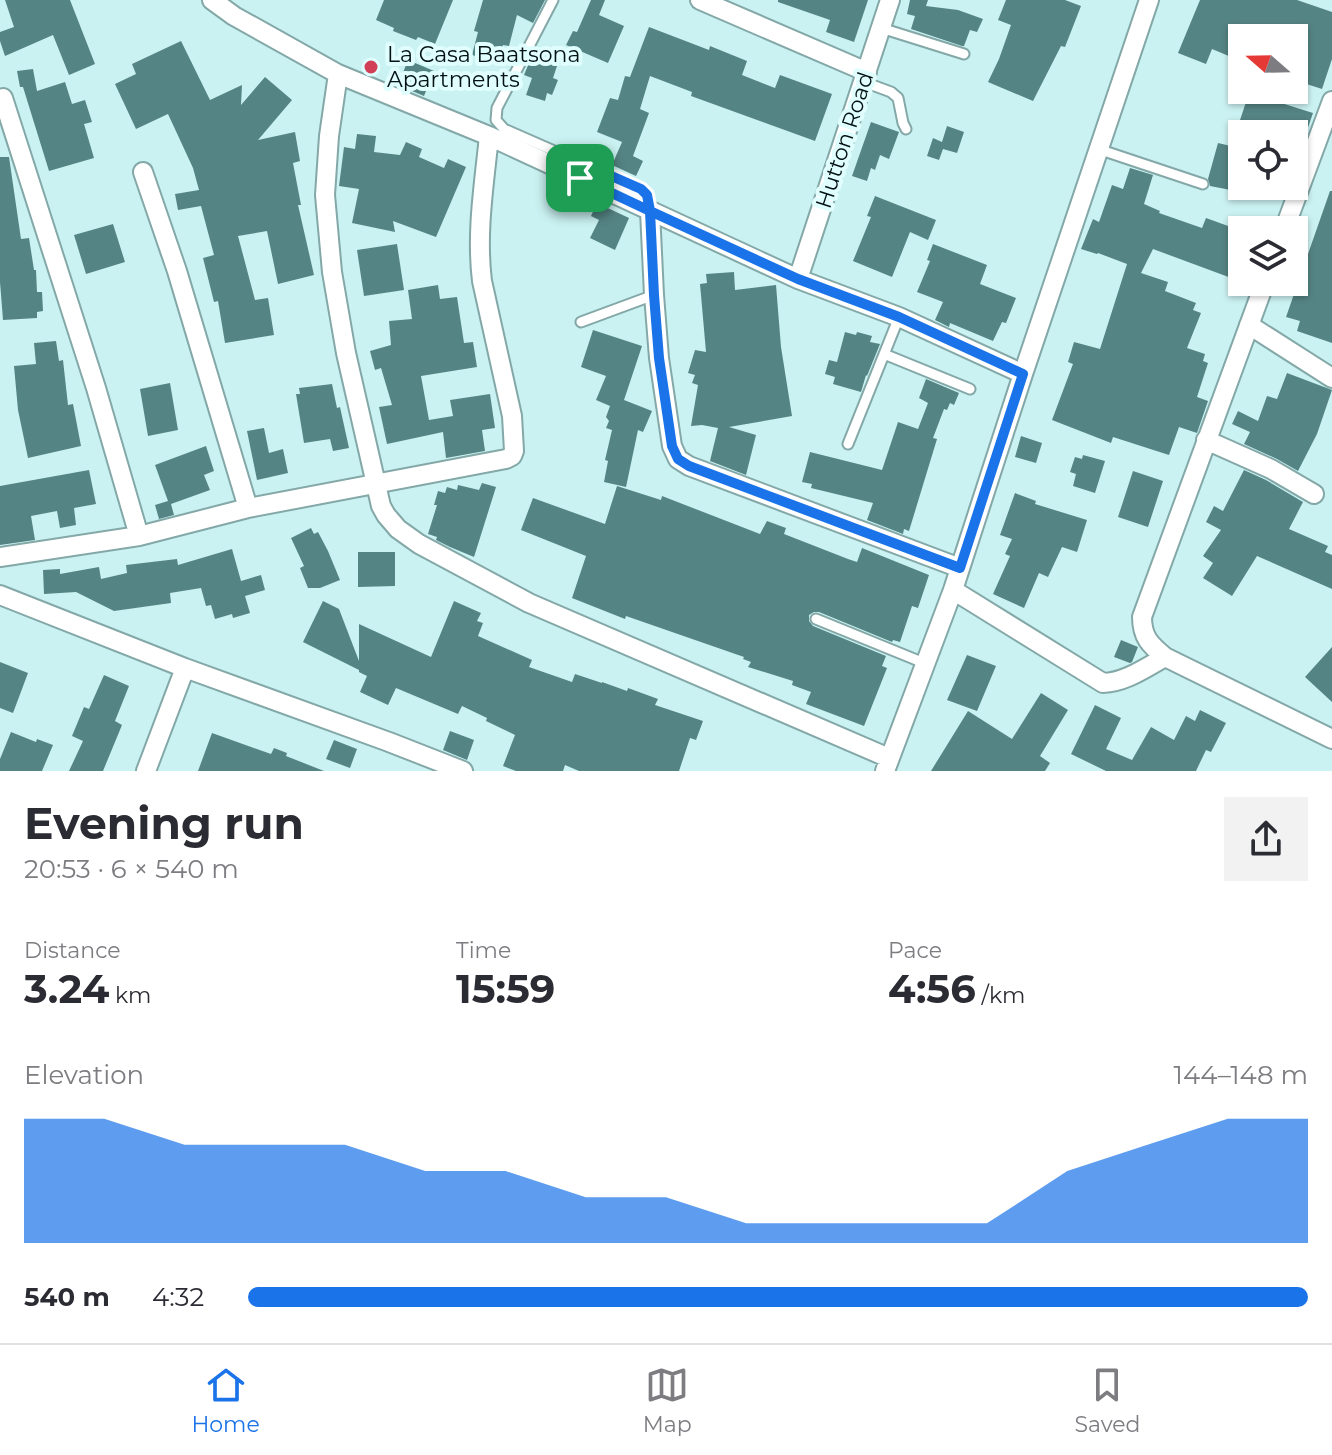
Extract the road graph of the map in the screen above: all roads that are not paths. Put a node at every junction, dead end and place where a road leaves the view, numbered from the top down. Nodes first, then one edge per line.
1 (212, 0) edge
2 (553, 0) edge
3 (700, 0) edge
4 (890, 0) edge
5 (1149, 0) edge
6 (881, 28) junction
7 (964, 54) dead end
8 (338, 74) junction
9 (865, 77) junction
10 (3, 98) dead end
11 (1332, 101) edge
12 (906, 129) dead end
13 (489, 136) junction
14 (1098, 149) junction
15 (582, 171) junction
16 (143, 172) dead end
17 (1203, 184) dead end
18 (650, 211) junction
19 (1289, 216) edge
20 (798, 279) junction
21 (654, 295) junction
22 (1260, 296) edge
23 (899, 317) junction
24 (581, 322) dead end
25 (1249, 325) junction
26 (884, 354) junction
27 (1023, 374) junction
28 (1332, 378) edge
29 (970, 389) dead end
30 (1206, 440) junction
31 (848, 444) dead end
32 (376, 484) junction
33 (1314, 494) dead end
34 (248, 508) junction
35 (139, 536) junction
36 (0, 557) edge
37 (960, 568) junction
38 (953, 590) junction
39 (0, 595) edge
40 (816, 619) dead end
41 (1165, 657) junction
42 (924, 663) junction
43 (185, 668) junction
44 (1332, 739) edge
45 (887, 765) edge
46 (146, 771) edge
47 (463, 771) edge

1 - 8 street
2 - 15 lane
3 - 9 street
4 - 6 street, Hutton Road
5 - 14 street
6 - 7 lane
6 - 9 street, Hutton Road
8 - 13 street
8 - 32 street
9 - 12 lane
9 - 20 street, Hutton Road
10 - 35 street
11 - 19 street
13 - 15 street
13 - 32 street
14 - 17 lane
14 - 27 street
15 - 18 street
16 - 34 street
18 - 20 street
18 - 21 street
20 - 23 street
21 - 24 lane
21 - 37 street
22 - 25 street
23 - 26 lane
23 - 27 street
25 - 28 street
25 - 30 street
26 - 29 lane
26 - 31 lane
27 - 37 street
30 - 33 street
30 - 41 street
32 - 34 street
32 - 45 street
34 - 35 street
35 - 36 street
37 - 38 street
38 - 41 street
38 - 42 street
39 - 43 street
40 - 42 lane
41 - 44 street
42 - 45 street
43 - 46 street
43 - 47 street

